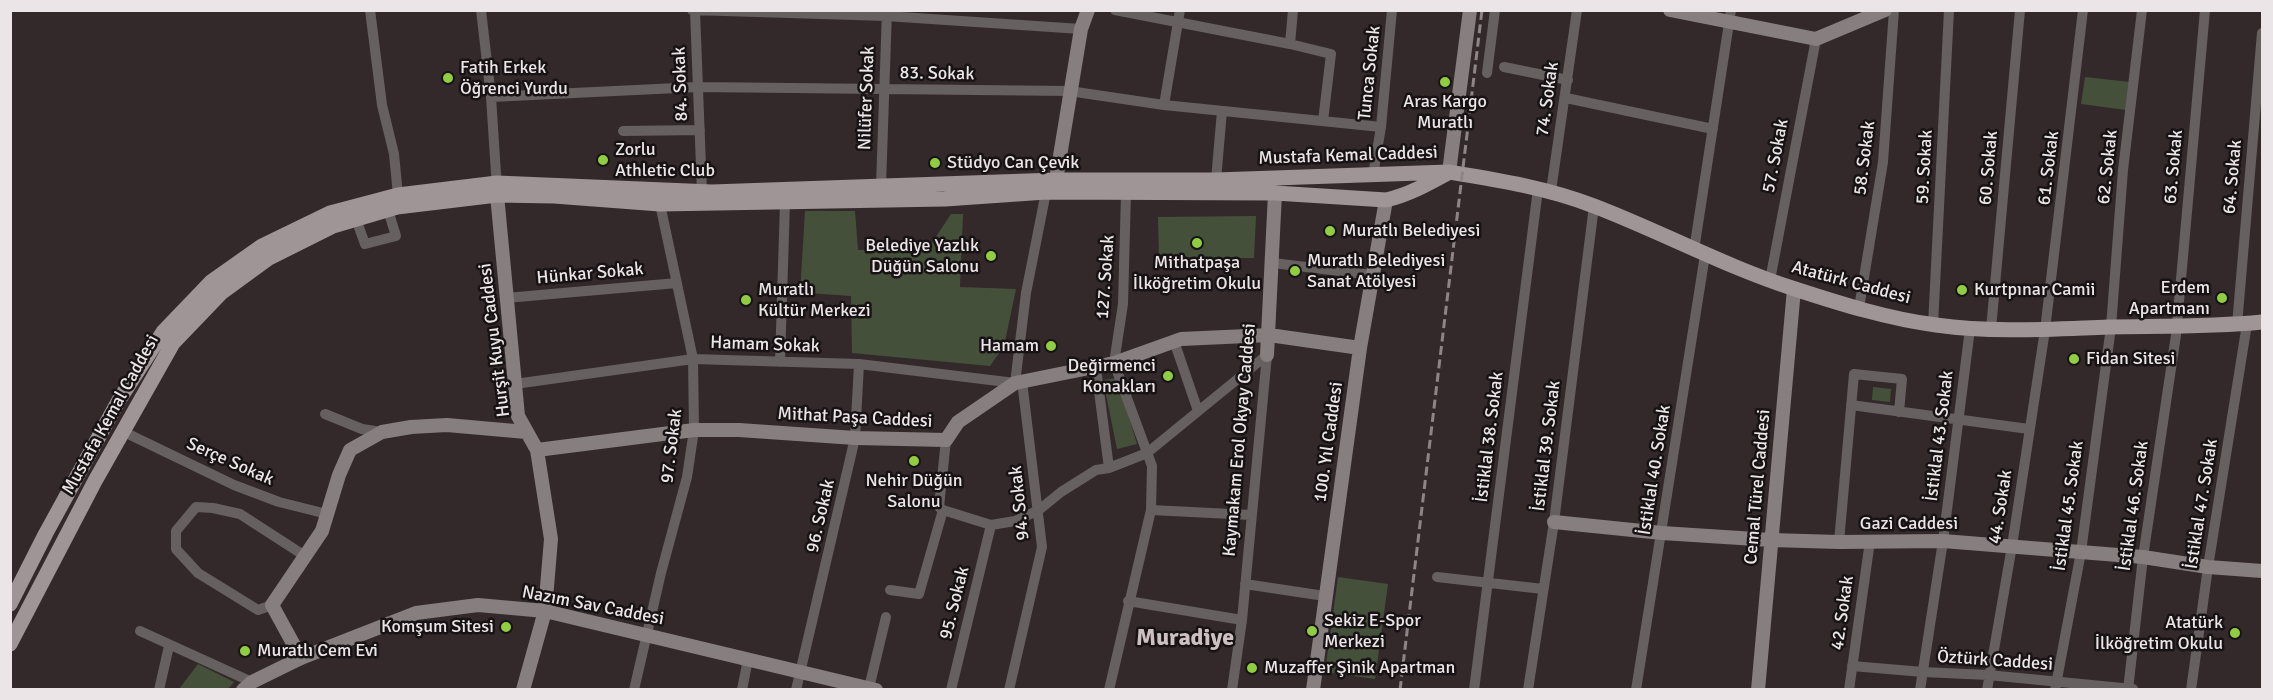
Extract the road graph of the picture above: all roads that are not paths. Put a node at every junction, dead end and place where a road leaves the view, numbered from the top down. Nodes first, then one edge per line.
1 (370, 10) edge
2 (481, 10) edge
3 (1088, 10) edge
4 (1116, 10) edge
5 (1180, 10) edge
6 (1293, 10) edge
7 (1392, 10) edge
8 (1470, 10) edge
9 (1495, 10) edge
10 (1577, 10) edge
11 (1670, 10) edge
12 (1885, 10) edge
13 (1894, 10) edge
14 (1949, 10) edge
15 (2020, 10) edge
16 (2083, 10) edge
17 (2142, 10) edge
18 (2205, 10) edge
19 (694, 11) edge
20 (886, 13) edge
21 (1730, 17) edge
22 (1179, 22) junction
23 (1081, 28) junction
24 (2262, 33) edge
25 (1816, 39) junction
26 (1290, 44) junction
27 (1504, 67) dead end
28 (1487, 73) dead end
29 (1568, 80) junction
30 (698, 87) junction
31 (883, 90) junction
32 (1069, 92) junction
33 (490, 97) junction
34 (1566, 98) junction
35 (1164, 105) junction
36 (1222, 111) junction
37 (1323, 121) junction
38 (1382, 127) junction
39 (1713, 129) junction
40 (700, 130) junction
41 (623, 131) dead end
42 (1449, 172) junction
43 (1401, 174) junction
44 (1373, 175) junction
45 (1215, 180) junction
46 (881, 186) junction
47 (1051, 186) junction
48 (497, 189) junction
49 (1544, 190) junction
50 (945, 191) junction
51 (702, 192) junction
52 (1125, 193) junction
53 (860, 194) junction
54 (1275, 194) junction
55 (398, 195) junction
56 (1387, 199) junction
57 (785, 202) junction
58 (660, 204) junction
59 (1594, 206) junction
60 (388, 210) junction
61 (356, 219) junction
62 (1699, 253) junction
63 (1273, 263) junction
64 (1372, 274) junction
65 (1770, 280) junction
66 (677, 283) junction
67 (1794, 289) junction
68 (506, 298) junction
69 (1859, 308) junction
70 (2262, 322) edge
71 (2242, 324) junction
72 (1933, 325) junction
73 (2111, 327) junction
74 (2176, 327) junction
75 (1970, 329) junction
76 (1991, 329) junction
77 (2045, 330) junction
78 (1269, 335) junction
79 (1174, 342) junction
80 (1360, 348) junction
81 (1267, 355) junction
82 (693, 359) junction
83 (780, 362) junction
84 (1114, 363) junction
85 (859, 364) junction
86 (1096, 368) junction
87 (1019, 382) junction
88 (515, 384) junction
89 (1851, 405) junction
90 (1198, 411) junction
91 (1899, 412) junction
92 (326, 414) dead end
93 (1958, 420) junction
94 (2030, 429) junction
95 (694, 430) junction
96 (122, 431) junction
97 (382, 432) junction
98 (526, 432) junction
99 (855, 438) junction
100 (946, 440) junction
101 (537, 450) junction
102 (1147, 453) junction
103 (1109, 468) junction
104 (941, 508) junction
105 (1039, 510) junction
106 (1151, 510) junction
107 (327, 514) junction
108 (1251, 515) junction
109 (1554, 522) junction
110 (991, 525) junction
111 (1662, 533) junction
112 (1771, 540) junction
113 (1870, 541) junction
114 (1942, 541) junction
115 (1839, 542) junction
116 (2012, 546) junction
117 (2081, 552) junction
118 (305, 556) junction
119 (2142, 557) junction
120 (2208, 567) junction
121 (2262, 571) edge
122 (1437, 577) dead end
123 (1488, 582) junction
124 (1245, 584) junction
125 (1543, 589) junction
126 (890, 590) dead end
127 (1318, 595) dead end
128 (1128, 601) junction
129 (10, 604) edge
130 (272, 605) junction
131 (545, 610) junction
132 (886, 617) dead end
133 (1242, 620) junction
134 (140, 631) dead end
135 (648, 634) junction
136 (10, 644) edge
137 (169, 646) junction
138 (301, 658) junction
139 (748, 659) junction
140 (1852, 666) junction
141 (801, 672) junction
142 (1923, 672) junction
143 (1989, 675) junction
144 (248, 686) edge
145 (2056, 686) edge
146 (872, 689) edge
147 (2128, 689) edge
148 (159, 690) edge
149 (523, 690) edge
150 (634, 690) edge
151 (742, 690) edge
152 (796, 690) edge
153 (951, 690) edge
154 (1009, 690) edge
155 (1109, 690) edge
156 (1232, 690) edge
157 (1313, 690) edge
158 (1473, 690) edge
159 (1528, 690) edge
160 (1636, 690) edge
161 (1758, 690) edge
162 (1848, 690) edge
163 (1920, 690) edge
164 (1987, 690) edge
165 (2135, 690) edge
166 (2191, 690) edge

1 - 55 street
2 - 33 street
3 - 23 street
4 - 22 street
5 - 22 street
6 - 26 street
7 - 38 street, Tunca Sokak
8 - 42 street
9 - 28 street
10 - 29 street, 74. Sokak
11 - 21 street
12 - 25 street
13 - 69 street, 58. Sokak
14 - 72 street, 59. Sokak
15 - 76 street, 60. Sokak
16 - 77 street, 61. Sokak
17 - 73 street, 62. Sokak
18 - 74 street, 63. Sokak
19 - 20 street
19 - 30 street, 84. Sokak
20 - 23 street
20 - 31 street, Nilüfer Sokak
21 - 25 street
21 - 39 street, İstiklal 40. Sokak
22 - 26 street
22 - 35 street
23 - 32 street
24 - 71 street, 64. Sokak
25 - 65 street, 57. Sokak
26 - 37 street
27 - 29 street
29 - 34 street, 74. Sokak
30 - 31 street, 83. Sokak
30 - 33 street, 83. Sokak
30 - 40 street, 84. Sokak
31 - 32 street, 83. Sokak
31 - 46 street, Nilüfer Sokak
32 - 35 street, 83. Sokak
32 - 47 street
33 - 48 street
34 - 39 street
34 - 49 street, 74. Sokak
35 - 36 street, 83. Sokak
36 - 37 street, 83. Sokak
36 - 45 street
37 - 38 street, 83. Sokak
38 - 44 street, Tunca Sokak
39 - 62 street, İstiklal 40. Sokak
40 - 41 street
40 - 51 street, 84. Sokak
42 - 43 main road, Mustafa Kemal Caddesi
42 - 49 main road, Atatürk Caddesi
42 - 56 main road, Mustafa Kemal Caddesi
43 - 44 main road, Mustafa Kemal Caddesi
43 - 56 main road
44 - 45 main road, Mustafa Kemal Caddesi
44 - 56 main road
45 - 47 main road, Mustafa Kemal Caddesi
46 - 50 main road, Mustafa Kemal Caddesi
46 - 53 main road, Mustafa Kemal Caddesi
47 - 50 main road, Mustafa Kemal Caddesi
47 - 52 main road, Mustafa Kemal Caddesi
47 - 87 street, 94. Sokak
48 - 51 main road, Mustafa Kemal Caddesi
48 - 55 main road, Mustafa Kemal Caddesi
48 - 58 main road, Mustafa Kemal Caddesi
48 - 60 main road, Mustafa Kemal Caddesi
48 - 68 street, Hurşit Kuyu Caddesi
49 - 59 main road, Atatürk Caddesi
49 - 123 street, İstiklal 38. Sokak
50 - 53 main road, Mustafa Kemal Caddesi
51 - 53 main road, Mustafa Kemal Caddesi
52 - 54 main road, Mustafa Kemal Caddesi
52 - 84 street, 127. Sokak
53 - 57 main road, Mustafa Kemal Caddesi
54 - 56 main road, Mustafa Kemal Caddesi
54 - 63 street, Kaymakam Erol Okyay Caddesi
55 - 129 main road, Mustafa Kemal Caddesi
56 - 64 street, 100. Yıl Caddesi
57 - 58 main road, Mustafa Kemal Caddesi
57 - 83 street
58 - 66 street, 97. Sokak
59 - 62 main road, Atatürk Caddesi
59 - 109 street, İstiklal 39. Sokak
60 - 61 main road, Mustafa Kemal Caddesi
60 - 61 street
61 - 96 main road, Mustafa Kemal Caddesi
62 - 65 main road, Atatürk Caddesi
62 - 111 street, İstiklal 40. Sokak
63 - 64 street
63 - 78 street, Kaymakam Erol Okyay Caddesi
64 - 80 street, 100. Yıl Caddesi
65 - 67 main road, Atatürk Caddesi
66 - 68 street, Hünkar Sokak
66 - 82 street, 97. Sokak
67 - 69 main road, Atatürk Caddesi
67 - 112 street, Cemal Türel Caddesi
68 - 88 street, Hurşit Kuyu Caddesi
69 - 72 main road, Atatürk Caddesi
70 - 71 main road, Atatürk Caddesi
71 - 74 main road, Atatürk Caddesi
71 - 120 street, İstiklal 47. Sokak
72 - 75 main road, Atatürk Caddesi
73 - 74 main road, Atatürk Caddesi
73 - 77 main road, Atatürk Caddesi
73 - 117 street, İstiklal 45. Sokak
74 - 119 street, İstiklal 46. Sokak
75 - 76 main road, Atatürk Caddesi
75 - 93 street, İstiklal 43. Sokak
76 - 77 main road, Atatürk Caddesi
77 - 94 street, 44. Sokak
78 - 79 street, Mithat Paşa Caddesi
78 - 80 street, Mithat Paşa Caddesi
78 - 81 street, Kaymakam Erol Okyay Caddesi
79 - 84 street, Mithat Paşa Caddesi
79 - 90 street
80 - 157 street, 100. Yıl Caddesi
81 - 90 street
81 - 108 street, Kaymakam Erol Okyay Caddesi
82 - 83 street, Hamam Sokak
82 - 88 street, Hamam Sokak
82 - 95 street, 97. Sokak
83 - 85 street, Hamam Sokak
84 - 86 street, Mithat Paşa Caddesi
84 - 102 street
85 - 87 street, Hamam Sokak
85 - 99 street, 96. Sokak
86 - 87 street, Mithat Paşa Caddesi
86 - 103 street
87 - 100 street, Mithat Paşa Caddesi
87 - 105 street, 94. Sokak
88 - 98 street, Hurşit Kuyu Caddesi
89 - 91 street
89 - 91 street
89 - 115 street
90 - 102 street
91 - 93 street
92 - 97 street
93 - 94 street
93 - 114 street, İstiklal 43. Sokak
94 - 116 street, 44. Sokak
95 - 99 street, Mithat Paşa Caddesi
95 - 101 street, Mithat Paşa Caddesi
95 - 135 street, 97. Sokak
96 - 107 street, Serçe Sokak
96 - 136 main road, Mustafa Kemal Caddesi
97 - 98 street
97 - 107 street
98 - 101 street, Hurşit Kuyu Caddesi
99 - 100 street, Mithat Paşa Caddesi
99 - 141 street, 96. Sokak
100 - 104 street
101 - 131 street, Hurşit Kuyu Caddesi
102 - 103 street
102 - 106 street
103 - 105 street
104 - 110 street
104 - 126 street
105 - 110 street
105 - 154 street, 94. Sokak
106 - 108 street
106 - 128 street
107 - 118 street
108 - 124 street, Kaymakam Erol Okyay Caddesi
109 - 111 street, Gazi Caddesi
109 - 125 street, İstiklal 39. Sokak
110 - 153 street, 95. Sokak
111 - 112 street, Gazi Caddesi
111 - 160 street, İstiklal 40. Sokak
112 - 115 street, Gazi Caddesi
112 - 161 street, Cemal Türel Caddesi
113 - 114 street, Gazi Caddesi
113 - 115 street, Gazi Caddesi
113 - 140 street, 42. Sokak
114 - 116 street, Gazi Caddesi
114 - 142 street, İstiklal 43. Sokak
116 - 117 street, Gazi Caddesi
116 - 143 street, 44. Sokak
117 - 119 street, Gazi Caddesi
117 - 145 street, İstiklal 45. Sokak
118 - 130 street
118 - 130 street
119 - 120 street, Gazi Caddesi
119 - 147 street, İstiklal 46. Sokak
120 - 121 street, Gazi Caddesi
120 - 166 street, İstiklal 47. Sokak
122 - 123 street
123 - 125 street
123 - 158 street, İstiklal 38. Sokak
124 - 127 street
124 - 133 street, Kaymakam Erol Okyay Caddesi
125 - 159 street, İstiklal 39. Sokak
128 - 133 street
128 - 155 street
130 - 138 street
131 - 135 street, Nazım Sav Caddesi
131 - 138 street, Nazım Sav Caddesi
131 - 149 street, Hurşit Kuyu Caddesi
132 - 146 street
133 - 156 street, Kaymakam Erol Okyay Caddesi
134 - 137 street
135 - 139 street, Nazım Sav Caddesi
135 - 150 street, 97. Sokak
137 - 144 street
137 - 148 street
138 - 144 street, Nazım Sav Caddesi
139 - 141 street, Nazım Sav Caddesi
139 - 151 street
140 - 142 street, Öztürk Caddesi
140 - 162 street, 42. Sokak
141 - 146 street, Nazım Sav Caddesi
141 - 152 street, 96. Sokak
142 - 143 street, Öztürk Caddesi
142 - 163 street, İstiklal 43. Sokak
143 - 145 street, Öztürk Caddesi
143 - 164 street, 44. Sokak
145 - 147 street, Öztürk Caddesi
147 - 165 street, Öztürk Caddesi

